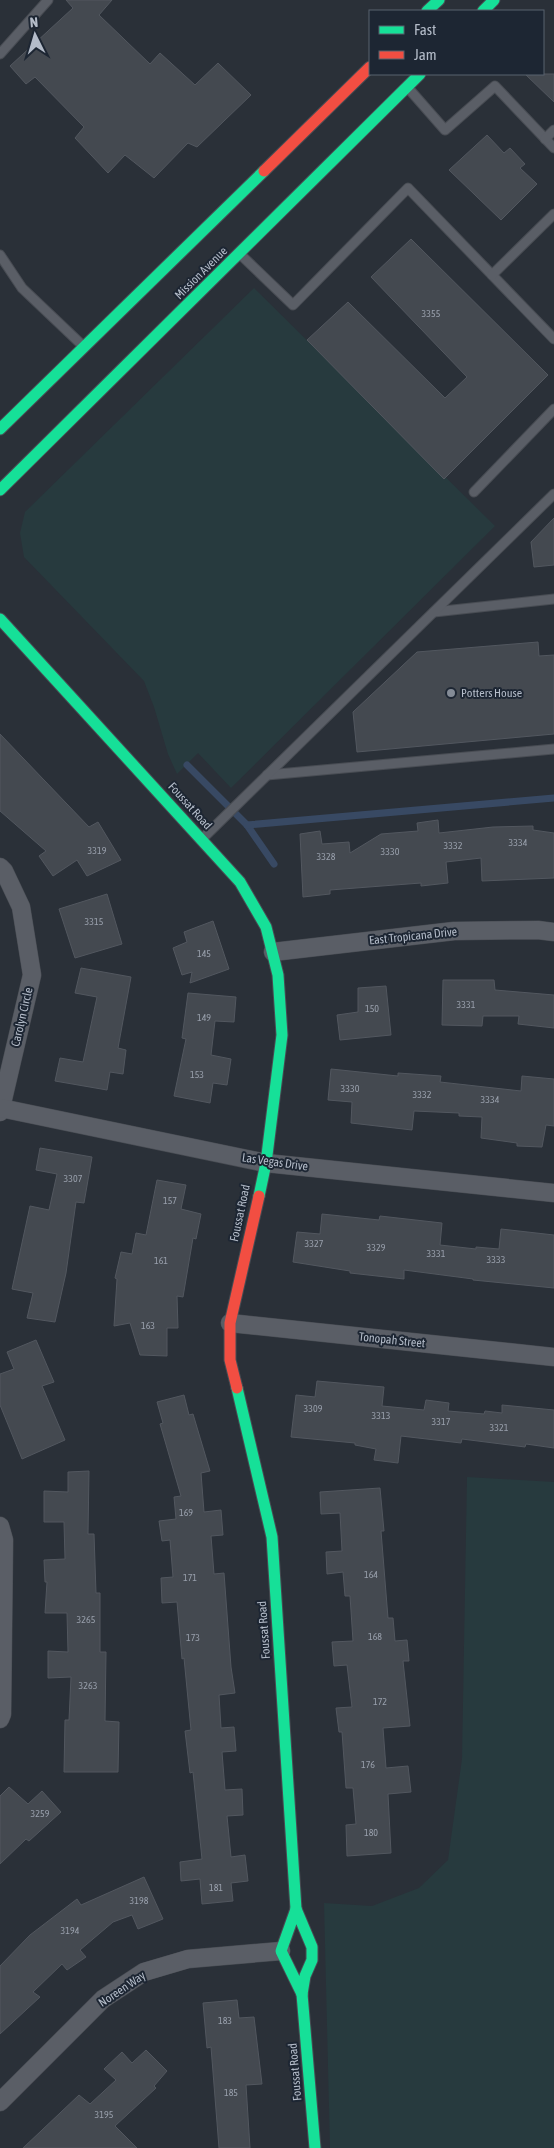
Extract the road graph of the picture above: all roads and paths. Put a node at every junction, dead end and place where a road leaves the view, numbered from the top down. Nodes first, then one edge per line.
1 (48, 0) edge
2 (439, 0) edge
3 (494, 0) edge
4 (428, 10) edge
5 (484, 10) edge
6 (0, 54) edge
7 (369, 68) edge
8 (419, 75) edge
9 (407, 86) junction
10 (554, 130) edge
11 (545, 140) junction
12 (554, 148) edge
13 (554, 214) edge
14 (240, 254) junction
15 (0, 255) edge
16 (492, 275) junction
17 (554, 339) edge
18 (85, 347) junction
19 (554, 409) edge
20 (0, 429) edge
21 (0, 490) edge
22 (474, 492) dead end
23 (554, 494) edge
24 (554, 598) edge
25 (434, 612) junction
26 (0, 619) edge
27 (554, 749) edge
28 (267, 775) junction
29 (202, 839) junction
30 (0, 867) edge
31 (554, 932) edge
32 (273, 952) junction
33 (0, 1110) edge
34 (266, 1163) junction
35 (554, 1193) edge
36 (230, 1323) junction
37 (554, 1357) edge
38 (0, 1526) edge
39 (0, 1719) edge
40 (296, 1909) junction
41 (282, 1951) junction
42 (302, 1994) junction
43 (0, 2102) edge
44 (315, 2148) edge

1 - 6 lane
2 - 4 main road
3 - 5 main road
7 - 18 main road
8 - 9 main road, Mission Avenue
9 - 11 lane
9 - 14 main road, Mission Avenue
10 - 11 lane
11 - 12 lane
13 - 16 lane
14 - 16 lane
14 - 21 main road, Mission Avenue
15 - 18 lane
16 - 17 lane
18 - 20 main road
19 - 22 lane
23 - 25 lane
24 - 25 lane
25 - 28 lane
26 - 29 main road, Foussat Road
27 - 28 lane
28 - 29 lane
29 - 32 main road, Foussat Road
30 - 33 street, Carolyn Circle
31 - 32 street, East Tropicana Drive
32 - 34 main road, Foussat Road
33 - 34 street, Las Vegas Drive
34 - 35 street, Las Vegas Drive
34 - 36 main road, Foussat Road
36 - 37 street, Tonopah Street
36 - 40 main road, Foussat Road
38 - 39 street
40 - 41 main road, Foussat Road
40 - 42 main road, Foussat Road
41 - 42 main road, Foussat Road
41 - 43 street, Noreen Way
42 - 44 main road, Foussat Road

